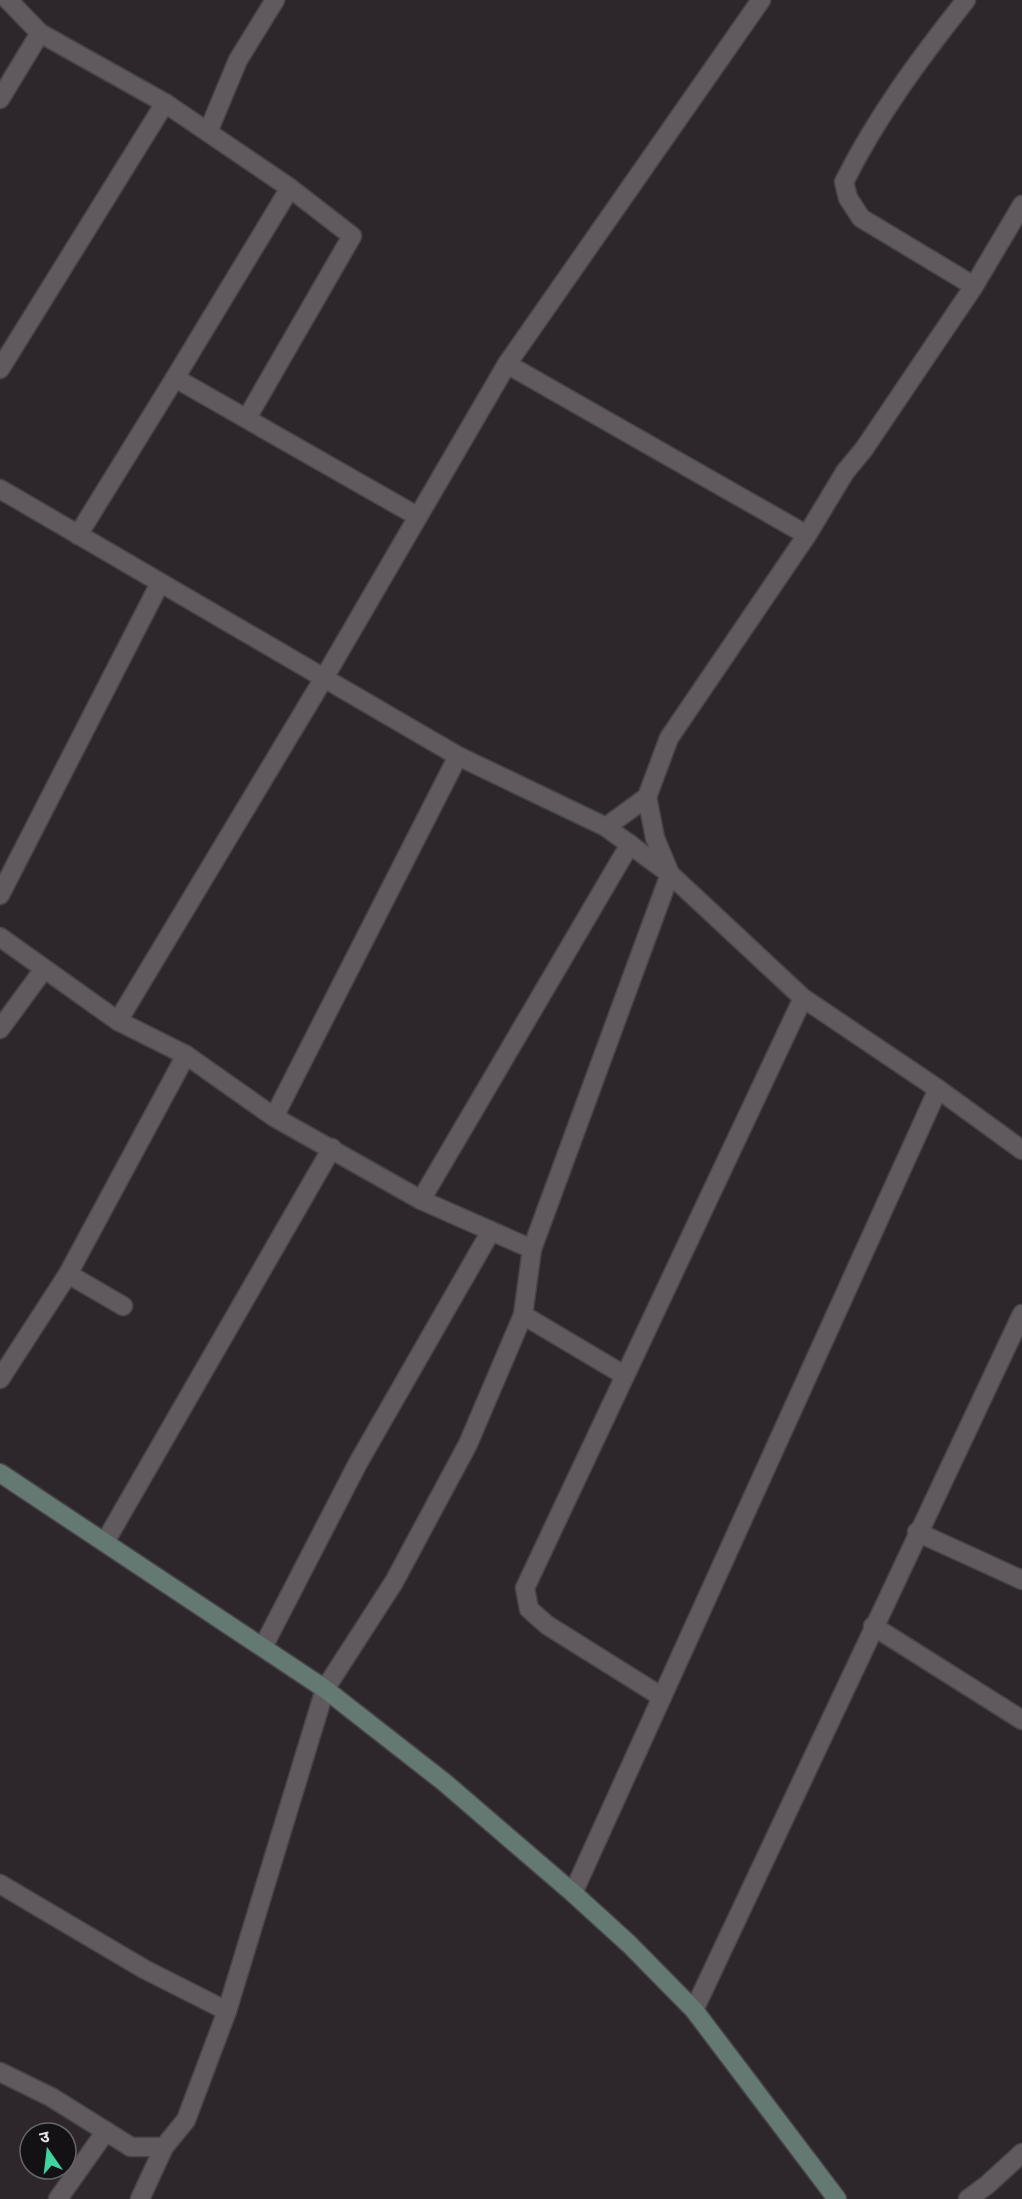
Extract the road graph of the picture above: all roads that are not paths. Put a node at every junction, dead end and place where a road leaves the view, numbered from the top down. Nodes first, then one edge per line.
1 (8, 0) edge
2 (275, 0) edge
3 (760, 0) edge
4 (966, 0) edge
5 (40, 33) junction
6 (0, 99) edge
7 (165, 103) junction
8 (208, 132) junction
9 (290, 188) junction
10 (1022, 205) edge
11 (974, 285) junction
12 (507, 364) junction
13 (0, 369) edge
14 (175, 378) junction
15 (246, 418) junction
16 (0, 489) edge
17 (417, 516) junction
18 (78, 534) junction
19 (807, 535) junction
20 (160, 583) junction
21 (324, 678) junction
22 (458, 756) junction
23 (647, 797) junction
24 (606, 827) junction
25 (630, 844) junction
26 (670, 874) junction
27 (0, 895) edge
28 (0, 937) edge
29 (44, 969) junction
30 (803, 998) junction
31 (118, 1021) junction
32 (0, 1029) edge
33 (186, 1055) junction
34 (938, 1089) junction
35 (274, 1116) junction
36 (332, 1148) junction
37 (1022, 1150) edge
38 (421, 1200) junction
39 (491, 1231) junction
40 (531, 1249) junction
41 (68, 1274) junction
42 (123, 1306) dead end
43 (1022, 1314) edge
44 (523, 1315) junction
45 (624, 1375) junction
46 (0, 1378) edge
47 (0, 1473) edge
48 (917, 1532) junction
49 (105, 1542) junction
50 (1022, 1580) edge
51 (873, 1626) junction
52 (263, 1647) junction
53 (326, 1689) junction
54 (662, 1697) junction
55 (1022, 1720) edge
56 (0, 1884) edge
57 (573, 1893) junction
58 (694, 2010) junction
59 (227, 2011) junction
60 (0, 2072) edge
61 (106, 2131) junction
62 (164, 2147) junction
63 (1022, 2153) edge
64 (58, 2199) edge
65 (140, 2199) edge
66 (837, 2199) edge
67 (968, 2199) edge

1 - 5 street
2 - 8 street
3 - 12 street
4 - 11 street
5 - 6 street
5 - 7 street
7 - 8 street
7 - 13 street
8 - 9 street
9 - 14 street
9 - 15 street
10 - 11 street
11 - 19 street
12 - 17 street
12 - 19 street
14 - 15 street
14 - 18 street
15 - 17 street
16 - 18 street
17 - 21 street
18 - 20 street
19 - 23 street
20 - 21 street
20 - 27 street
21 - 22 street
21 - 31 street
22 - 24 street
22 - 35 street
23 - 24 street
23 - 26 street
24 - 25 street
25 - 26 street
25 - 38 street
26 - 30 street
26 - 40 street
28 - 29 street
29 - 31 street
29 - 32 street
30 - 34 street
30 - 45 street
31 - 33 street
33 - 35 street
33 - 41 street
34 - 37 street
34 - 54 street
35 - 36 street
36 - 38 street
36 - 49 street
38 - 39 street
39 - 40 street
39 - 52 street
40 - 44 street
41 - 42 street
41 - 46 street
43 - 48 street
44 - 45 street
44 - 53 street
45 - 54 street
47 - 49 street
48 - 50 street
48 - 51 street
49 - 52 street
51 - 55 street
51 - 58 street
52 - 53 street
53 - 57 street
53 - 59 street
54 - 57 street
56 - 59 street
57 - 58 street
58 - 66 street
59 - 62 street
60 - 61 street
61 - 62 street
61 - 64 street
62 - 65 street
63 - 67 street

